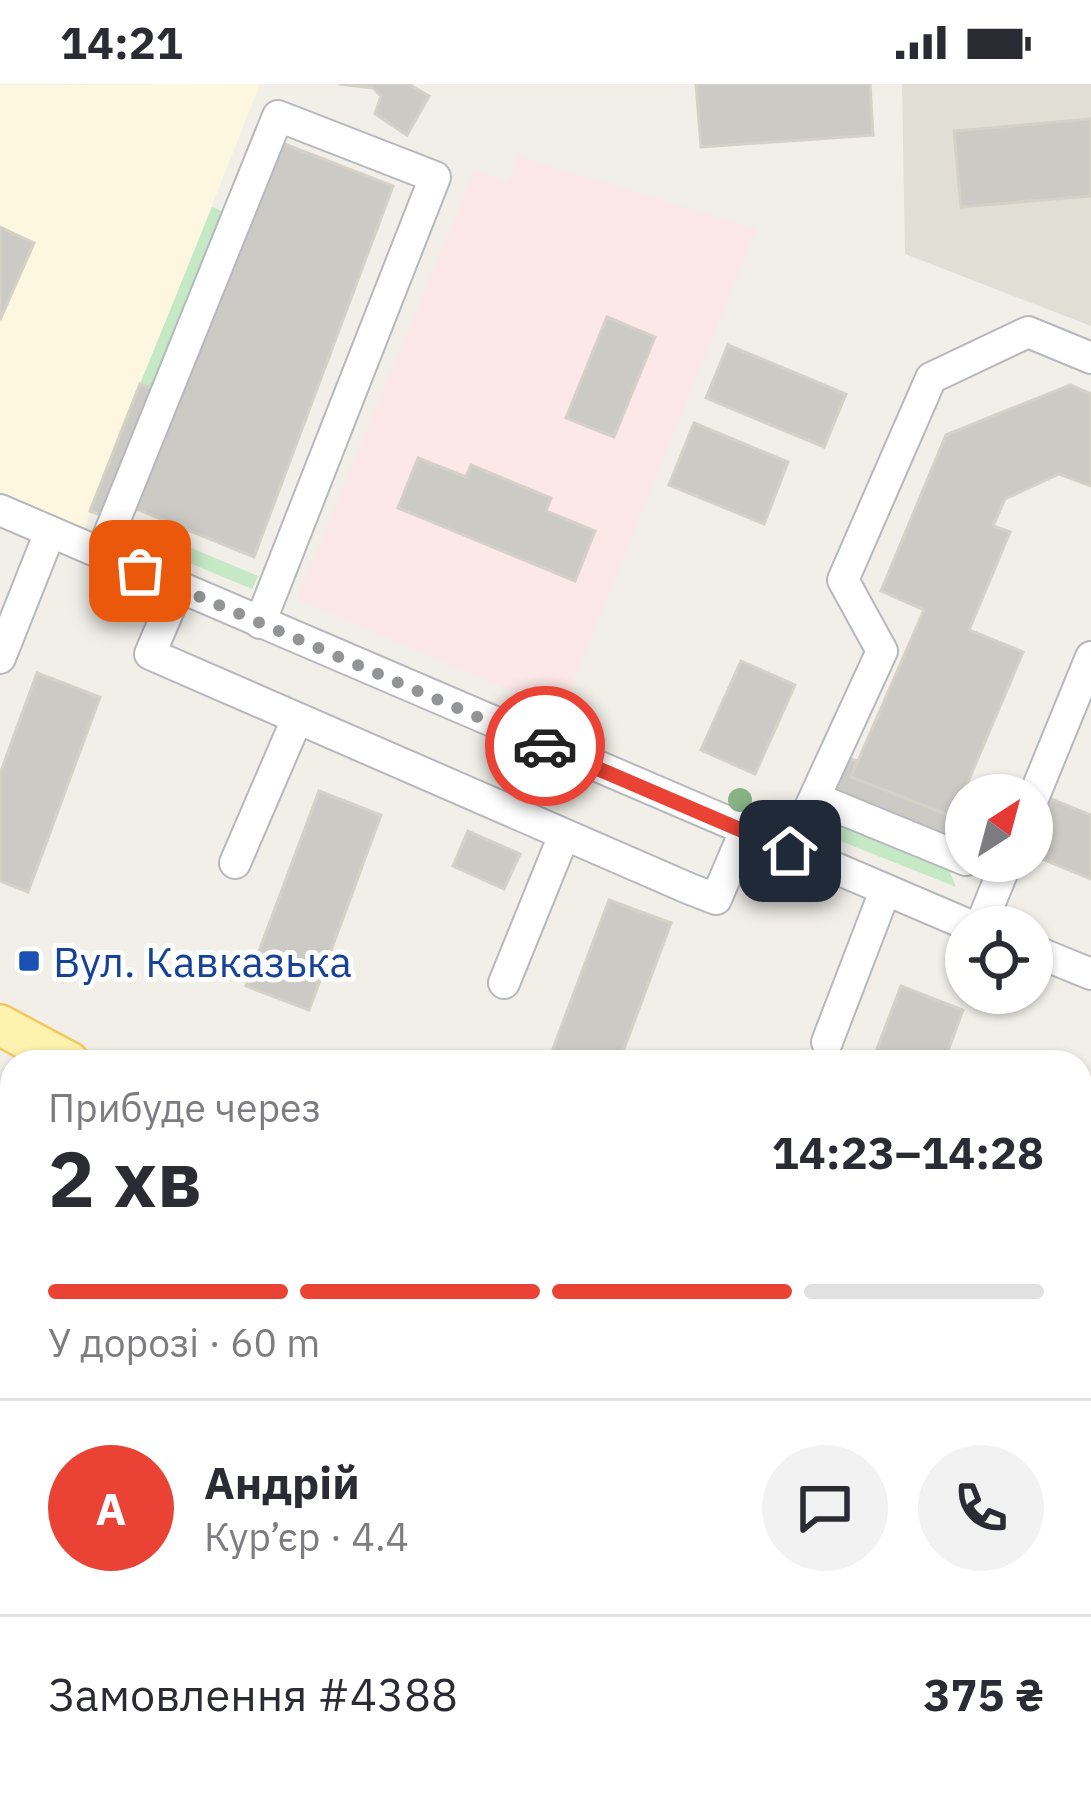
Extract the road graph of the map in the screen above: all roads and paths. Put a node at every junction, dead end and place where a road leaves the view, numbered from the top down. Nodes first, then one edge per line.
1 (1091, 358) edge
2 (0, 510) edge
3 (50, 532) junction
4 (100, 554) junction
5 (14, 582) edge
6 (178, 588) junction
7 (260, 623) junction
8 (1091, 657) edge
9 (0, 658) edge
10 (296, 719) junction
11 (1043, 774) edge
12 (815, 798) junction
13 (746, 831) junction
14 (564, 835) junction
15 (790, 851) junction
16 (945, 852) edge
17 (235, 863) dead end
18 (885, 892) junction
19 (945, 915) edge
20 (1053, 959) edge
21 (1091, 974) edge
22 (505, 983) dead end
23 (0, 1025) edge
24 (827, 1042) dead end
25 (47, 1050) edge

1 - 12 street
2 - 3 street
3 - 4 street
3 - 5 street
4 - 6 street
4 - 7 street
5 - 9 street
6 - 7 street
6 - 10 street
7 - 13 street
8 - 11 street
10 - 14 street
10 - 17 street
12 - 15 street
12 - 16 street
13 - 14 street
13 - 15 street
14 - 22 street
15 - 18 street
18 - 19 street
18 - 24 street
20 - 21 street
23 - 25 main road

